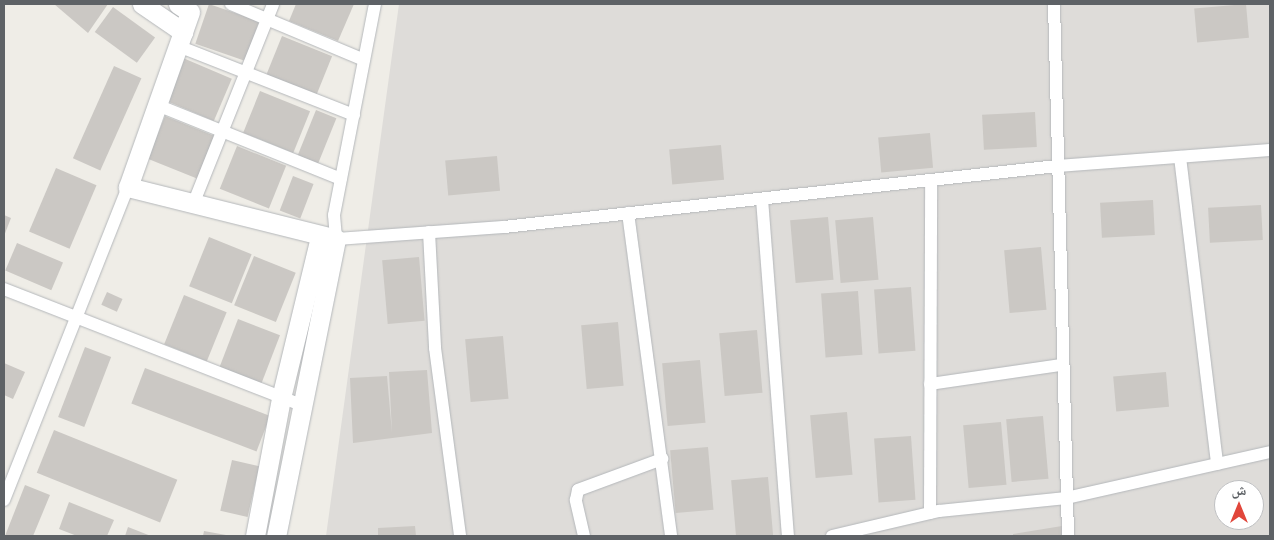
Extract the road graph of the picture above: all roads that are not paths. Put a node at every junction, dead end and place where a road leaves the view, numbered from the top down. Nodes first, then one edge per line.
1 (142, 4) edge
2 (231, 4) edge
3 (272, 4) edge
4 (376, 4) edge
5 (1054, 4) edge
6 (187, 7) edge
7 (268, 18) junction
8 (181, 39) junction
9 (364, 60) junction
10 (245, 75) junction
11 (157, 105) junction
12 (354, 115) junction
13 (223, 132) junction
14 (1270, 150) edge
15 (1180, 157) junction
16 (1057, 166) junction
17 (341, 179) junction
18 (931, 181) junction
19 (128, 187) junction
20 (762, 199) junction
21 (194, 202) junction
22 (628, 213) junction
23 (429, 232) junction
24 (328, 238) junction
25 (4, 289) edge
26 (77, 318) junction
27 (1061, 365) junction
28 (930, 384) junction
29 (281, 398) junction
30 (301, 405) junction
31 (1270, 452) edge
32 (662, 459) junction
33 (1216, 464) junction
34 (1066, 498) junction
35 (4, 500) edge
36 (930, 513) junction
37 (255, 536) edge
38 (276, 536) edge
39 (460, 536) edge
40 (584, 536) edge
41 (671, 536) edge
42 (788, 536) edge
43 (832, 536) edge
44 (1068, 536) edge

1 - 8 street
2 - 7 street
3 - 7 street
4 - 9 street
5 - 16 street
6 - 8 street
7 - 9 street
7 - 10 street
8 - 10 street
8 - 11 street
9 - 12 street
10 - 12 street
10 - 13 street
11 - 13 street
11 - 19 street
12 - 17 street
13 - 17 street
13 - 21 street
14 - 15 street
15 - 16 street
15 - 33 street
16 - 18 street
16 - 27 street
17 - 24 street
18 - 20 street
18 - 28 street
19 - 21 street
19 - 26 street
20 - 22 street
20 - 42 street
21 - 24 street
22 - 23 street
22 - 32 street
23 - 24 street
23 - 39 street
24 - 29 street
24 - 30 street
25 - 26 street
26 - 29 street
26 - 35 street
27 - 28 street
27 - 34 street
28 - 36 street
29 - 30 street
29 - 37 street
30 - 38 street
31 - 33 street
32 - 40 street
32 - 41 street
33 - 34 street
34 - 36 street
34 - 44 street
36 - 43 street

